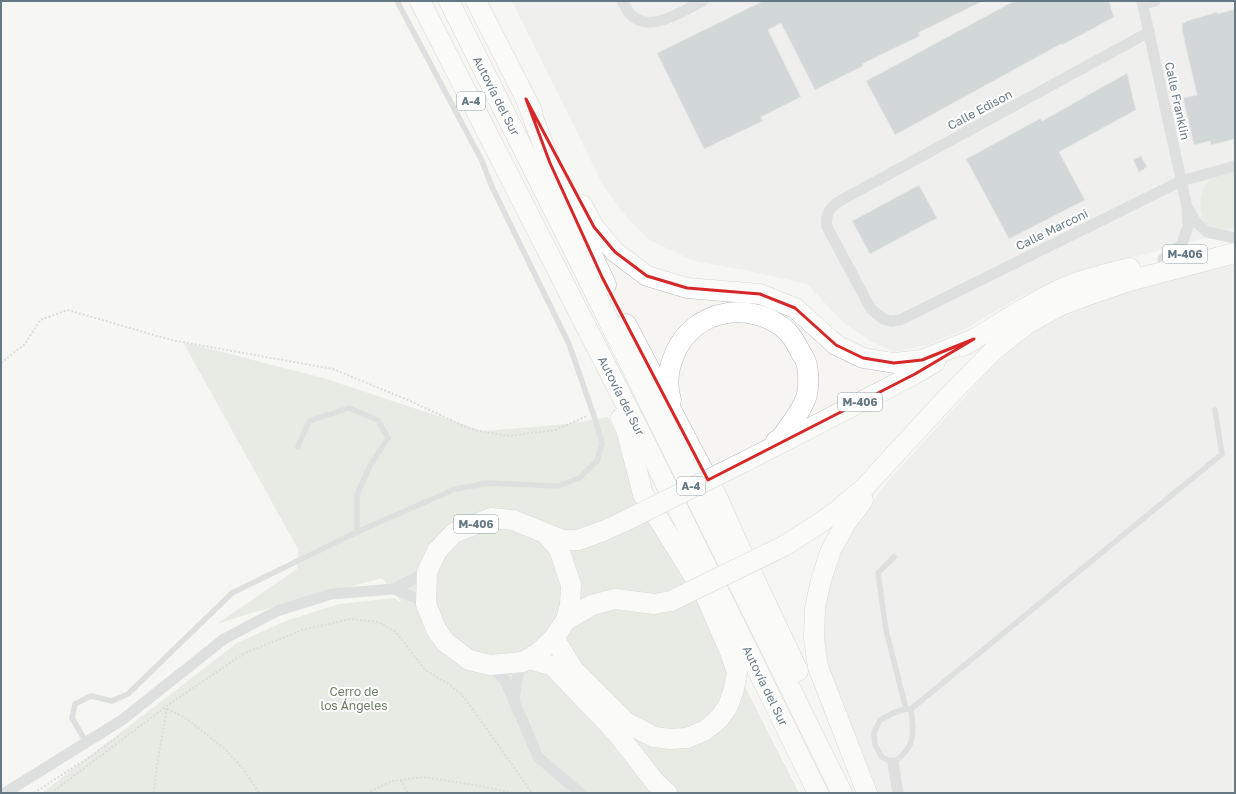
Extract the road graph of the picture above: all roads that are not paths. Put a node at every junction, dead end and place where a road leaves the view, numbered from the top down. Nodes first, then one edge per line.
1 (397, 1) edge
2 (420, 1) edge
3 (449, 1) edge
4 (476, 1) edge
5 (622, 1) edge
6 (702, 1) edge
7 (1155, 1) edge
8 (1142, 3) edge
9 (1149, 32) junction
10 (526, 99) junction
11 (1235, 166) edge
12 (1181, 180) junction
13 (521, 201) junction
14 (1188, 207) junction
15 (1235, 238) edge
16 (1235, 241) edge
17 (1235, 253) edge
18 (1163, 259) junction
19 (883, 319) joint
20 (974, 339) junction
21 (945, 400) junction
22 (1215, 410) dead end
23 (678, 421) junction
24 (298, 447) dead end
25 (744, 462) junction
26 (357, 532) junction
27 (545, 533) junction
28 (894, 557) dead end
29 (427, 572) junction
30 (394, 589) junction
31 (426, 604) junction
32 (566, 620) junction
33 (554, 638) junction
34 (526, 660) junction
35 (490, 665) junction
36 (514, 700) junction
37 (908, 709) junction
38 (86, 742) junction
39 (892, 763) junction
40 (5, 793) edge
41 (580, 793) edge
42 (667, 793) edge
43 (818, 793) edge
44 (842, 793) edge
45 (857, 793) edge
46 (867, 793) edge
47 (898, 793) edge

1 - 26 lane
2 - 13 highway, Autovía del Sur / A-4
3 - 44 highway, Autovía del Sur / A-4
4 - 10 highway
5 - 6 street
7 - 8 street
8 - 9 street, Calle Franklin
9 - 12 street, Calle Franklin
9 - 19 street, Calle Edison
10 - 20 highway
10 - 23 highway
11 - 12 street, Calle Marconi
12 - 14 street, Calle Franklin
12 - 19 street, Calle Marconi
13 - 33 highway
13 - 43 highway, Autovía del Sur / A-4
14 - 15 street
14 - 18 street
16 - 18 highway, M-406
17 - 21 highway, M-406
18 - 20 highway, M-406
20 - 25 highway, M-406
21 - 32 highway, M-406, bridge
21 - 46 highway
22 - 37 lane
23 - 25 highway
23 - 45 highway
24 - 26 lane
25 - 27 highway, M-406, bridge
26 - 38 lane
27 - 29 highway, M-406
27 - 32 highway, M-406
28 - 37 lane
29 - 30 street
29 - 31 highway, M-406
30 - 31 street
30 - 38 street
31 - 35 highway, M-406
32 - 33 highway, M-406
33 - 34 highway, M-406
34 - 35 highway, M-406
34 - 36 street
34 - 42 highway
35 - 36 street
36 - 41 street
37 - 39 lane
37 - 39 lane
38 - 40 street
39 - 47 street

